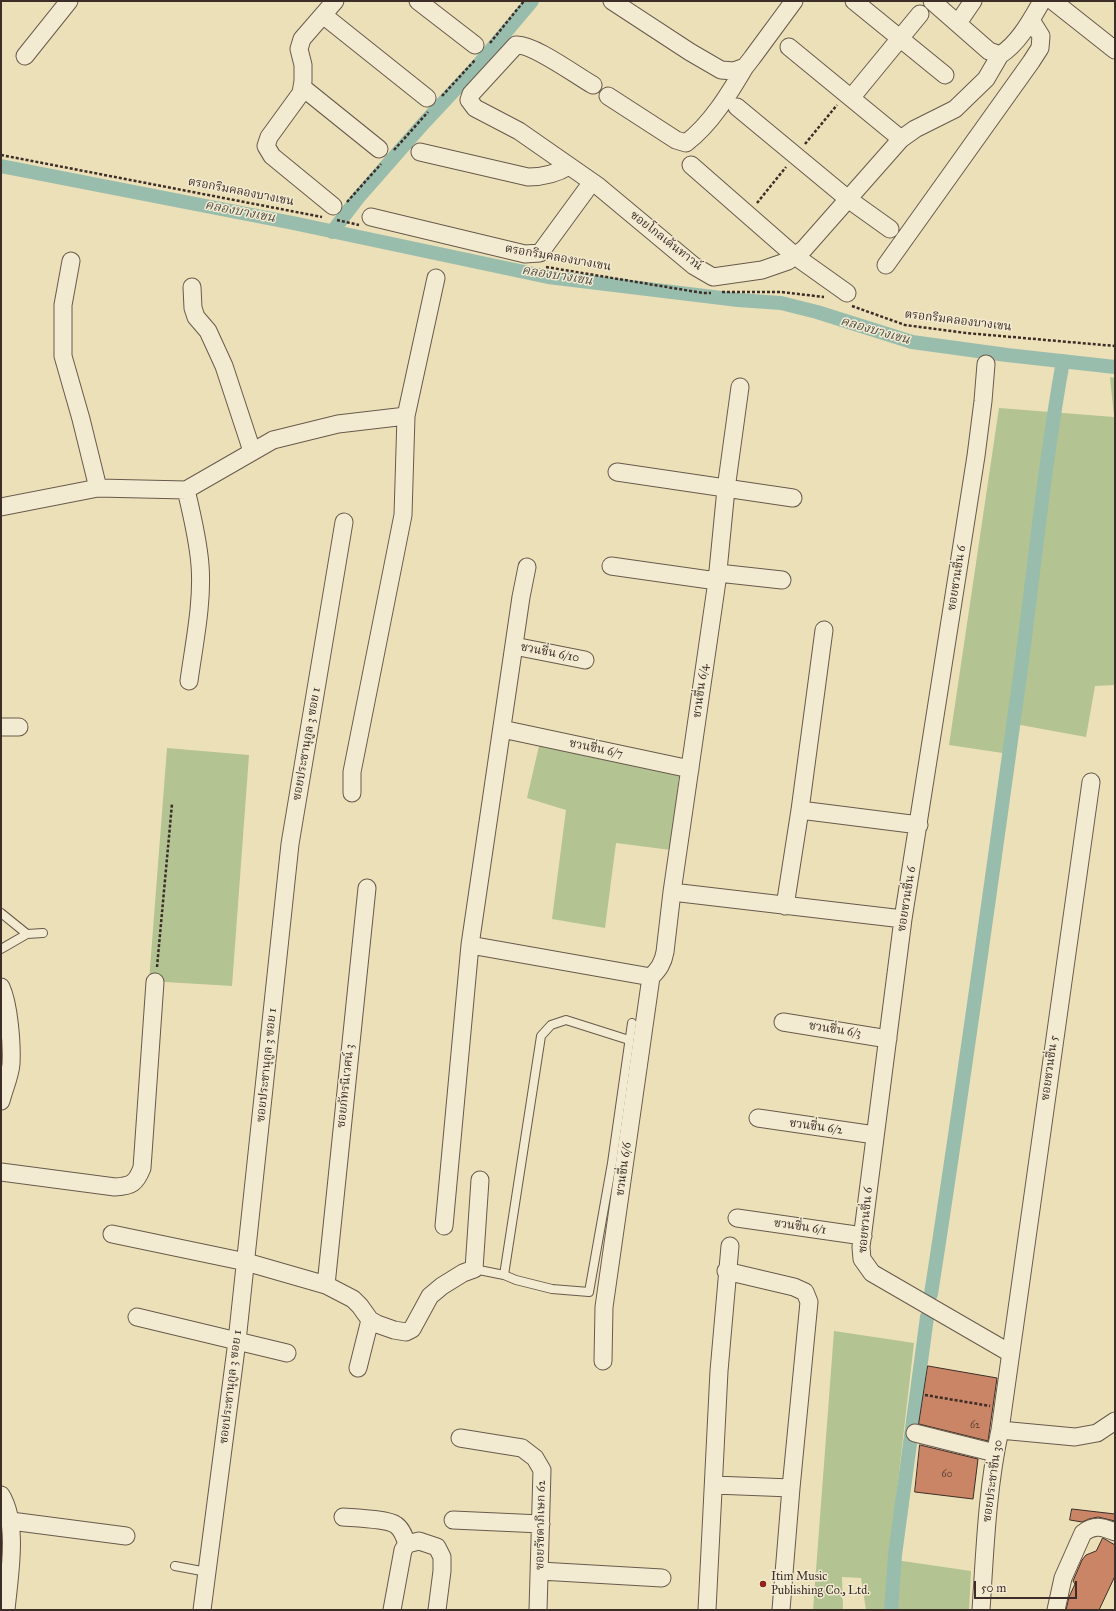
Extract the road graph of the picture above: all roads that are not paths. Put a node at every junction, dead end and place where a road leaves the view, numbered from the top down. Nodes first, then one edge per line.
1 (69, 1) edge
2 (335, 1) edge
3 (418, 1) edge
4 (612, 1) edge
5 (794, 1) edge
6 (854, 1) edge
7 (932, 1) edge
8 (973, 1) edge
9 (1042, 1) edge
10 (1053, 1) edge
11 (920, 14) dead end
12 (323, 15) junction
13 (1031, 20) junction
14 (958, 23) junction
15 (900, 39) junction
16 (475, 44) dead end
17 (789, 47) dead end
18 (1115, 50) edge
19 (1000, 55) junction
20 (25, 56) dead end
21 (745, 67) junction
22 (945, 75) dead end
23 (593, 85) dead end
24 (302, 87) junction
25 (608, 96) dead end
26 (427, 98) dead end
27 (851, 98) junction
28 (737, 107) dead end
29 (901, 139) junction
30 (379, 149) dead end
31 (420, 152) dead end
32 (691, 165) dead end
33 (570, 166) junction
34 (592, 182) junction
35 (848, 199) junction
36 (331, 216) road end
37 (368, 222) road end
38 (890, 229) dead end
39 (796, 256) junction
40 (71, 261) dead end
41 (886, 265) dead end
42 (436, 278) dead end
43 (192, 287) dead end
44 (846, 299) road end
45 (986, 364) dead end
46 (740, 387) dead end
47 (406, 416) junction
48 (252, 451) junction
49 (617, 472) dead end
50 (98, 488) junction
51 (726, 489) junction
52 (186, 490) junction
53 (793, 498) dead end
54 (1, 507) edge
55 (344, 522) dead end
56 (611, 566) dead end
57 (527, 567) dead end
58 (717, 577) junction
59 (782, 580) dead end
60 (824, 630) dead end
61 (514, 646) junction
62 (585, 660) dead end
63 (189, 681) dead end
64 (1, 727) edge
65 (19, 727) dead end
66 (502, 729) junction
67 (690, 769) junction
68 (1091, 782) dead end
69 (352, 793) dead end
70 (800, 810) junction
71 (918, 825) junction
72 (367, 888) dead end
73 (672, 892) junction
74 (785, 906) junction
75 (1, 913) edge
76 (904, 919) junction
77 (43, 933) dead end
78 (27, 934) junction
79 (470, 945) junction
80 (1, 949) edge
81 (651, 977) junction
82 (155, 982) road end
83 (1, 987) edge
84 (783, 1022) dead end
85 (632, 1024) dead end
86 (888, 1039) junction
87 (629, 1040) junction
88 (1, 1101) edge
89 (758, 1118) dead end
90 (875, 1135) junction
91 (1, 1172) edge
92 (480, 1180) dead end
93 (737, 1218) dead end
94 (444, 1226) dead end
95 (112, 1234) dead end
96 (862, 1236) junction
97 (730, 1246) dead end
98 (246, 1262) junction
99 (474, 1269) junction
100 (726, 1271) junction
101 (504, 1275) junction
102 (326, 1285) junction
103 (136, 1317) dead end
104 (370, 1320) junction
105 (237, 1341) junction
106 (287, 1353) dead end
107 (1010, 1353) junction
108 (602, 1360) dead end
109 (358, 1368) dead end
110 (1115, 1421) edge
111 (1000, 1430) junction
112 (915, 1433) dead end
113 (460, 1438) dead end
114 (995, 1453) junction
115 (714, 1485) junction
116 (791, 1488) junction
117 (1, 1495) edge
118 (343, 1517) dead end
119 (453, 1520) dead end
120 (11, 1521) junction
121 (541, 1524) junction
122 (1115, 1532) edge
123 (126, 1536) dead end
124 (407, 1544) junction
125 (175, 1566) dead end
126 (540, 1571) junction
127 (207, 1572) junction
128 (662, 1578) dead end
129 (6, 1610) edge
130 (202, 1610) edge
131 (392, 1610) edge
132 (437, 1610) edge
133 (538, 1610) edge
134 (707, 1610) edge
135 (782, 1610) edge
136 (981, 1610) edge
137 (1056, 1610) edge

1 - 20 street
2 - 12 street
3 - 16 street
4 - 21 street
5 - 21 street
6 - 15 street
7 - 14 street
8 - 14 street
9 - 13 street, ซอยโกลเด้นทาวน์
10 - 18 street
11 - 15 street
12 - 24 street
12 - 26 street
13 - 19 street, ซอยโกลเด้นทาวน์
13 - 41 street
14 - 19 street
15 - 22 street
15 - 27 street
17 - 27 street
19 - 29 street, ซอยโกลเด้นทาวน์
21 - 25 street
23 - 33 street, ซอยโกลเด้นทาวน์
24 - 30 street
24 - 36 street
27 - 29 street
28 - 35 street
29 - 35 street, ซอยโกลเด้นทาวน์
31 - 33 street
32 - 39 street
33 - 34 street, ซอยโกลเด้นทาวน์
34 - 37 street
34 - 39 street, ซอยโกลเด้นทาวน์
35 - 38 street
35 - 39 street, ซอยโกลเด้นทาวน์
39 - 44 street
40 - 50 street
42 - 47 street
43 - 48 street
45 - 71 street, ซอยชวนชื่น 6
46 - 51 street, ชวนชื่น 6/4
47 - 48 street
47 - 69 street
48 - 52 street
49 - 51 street
50 - 52 street
50 - 54 street
51 - 53 street
51 - 58 street, ชวนชื่น 6/4
52 - 63 street
55 - 98 street, ซอยประชานุกูล 3 ซอย 1
56 - 58 street
57 - 61 street
58 - 59 street
58 - 67 street, ชวนชื่น 6/4
60 - 70 street
61 - 62 street, ชวนชื่น 6/10
61 - 66 street
64 - 65 street
66 - 67 street, ชวนชื่น 6/7
66 - 79 street
67 - 73 street, ชวนชื่น 6/4
68 - 107 street, ซอยชวนชื่น 5
70 - 71 street
70 - 74 street
71 - 76 street, ซอยชวนชื่น 6
72 - 102 street, ซอยภัทรนิเวศน์ 3
73 - 74 street
73 - 81 street, ชวนชื่น 6/4
74 - 76 street
75 - 78 lane
76 - 86 street, ซอยชวนชื่น 6
77 - 78 lane
78 - 80 lane
79 - 81 street
79 - 94 street
81 - 108 street, ชวนชื่น 6/6
82 - 91 street
83 - 88 street
84 - 86 street, ชวนชื่น 6/3
85 - 87 lane
86 - 90 street, ซอยชวนชื่น 6
87 - 101 lane
87 - 101 lane
89 - 90 street, ชวนชื่น 6/2
90 - 96 street, ซอยชวนชื่น 6
92 - 99 street
93 - 96 street, ชวนชื่น 6/1
95 - 98 street
96 - 107 street, ซอยชวนชื่น 6
97 - 100 street
98 - 102 street
98 - 105 street, ซอยประชานุกูล 3 ซอย 1
99 - 101 lane
99 - 104 street
100 - 115 street
100 - 116 street
102 - 104 street
103 - 105 street
104 - 109 street
105 - 106 street
105 - 127 street, ซอยประชานุกูล 3 ซอย 1
107 - 111 street, ซอยประชาชื่น 30
110 - 111 street
111 - 114 street, ซอยประชาชื่น 30
112 - 114 street
113 - 121 street, ซอยรัชดาภิเษก 62
114 - 136 street, ซอยประชาชื่น 30
115 - 116 street
115 - 134 street
116 - 135 street
117 - 120 street
118 - 124 street
119 - 121 street
120 - 123 street
120 - 129 street
121 - 126 street, ซอยรัชดาภิเษก 62
122 - 137 street
124 - 131 street
124 - 132 street
125 - 127 lane
126 - 128 street
126 - 133 street, ซอยรัชดาภิเษก 62
127 - 130 street, ซอยประชานุกูล 3 ซอย 1

